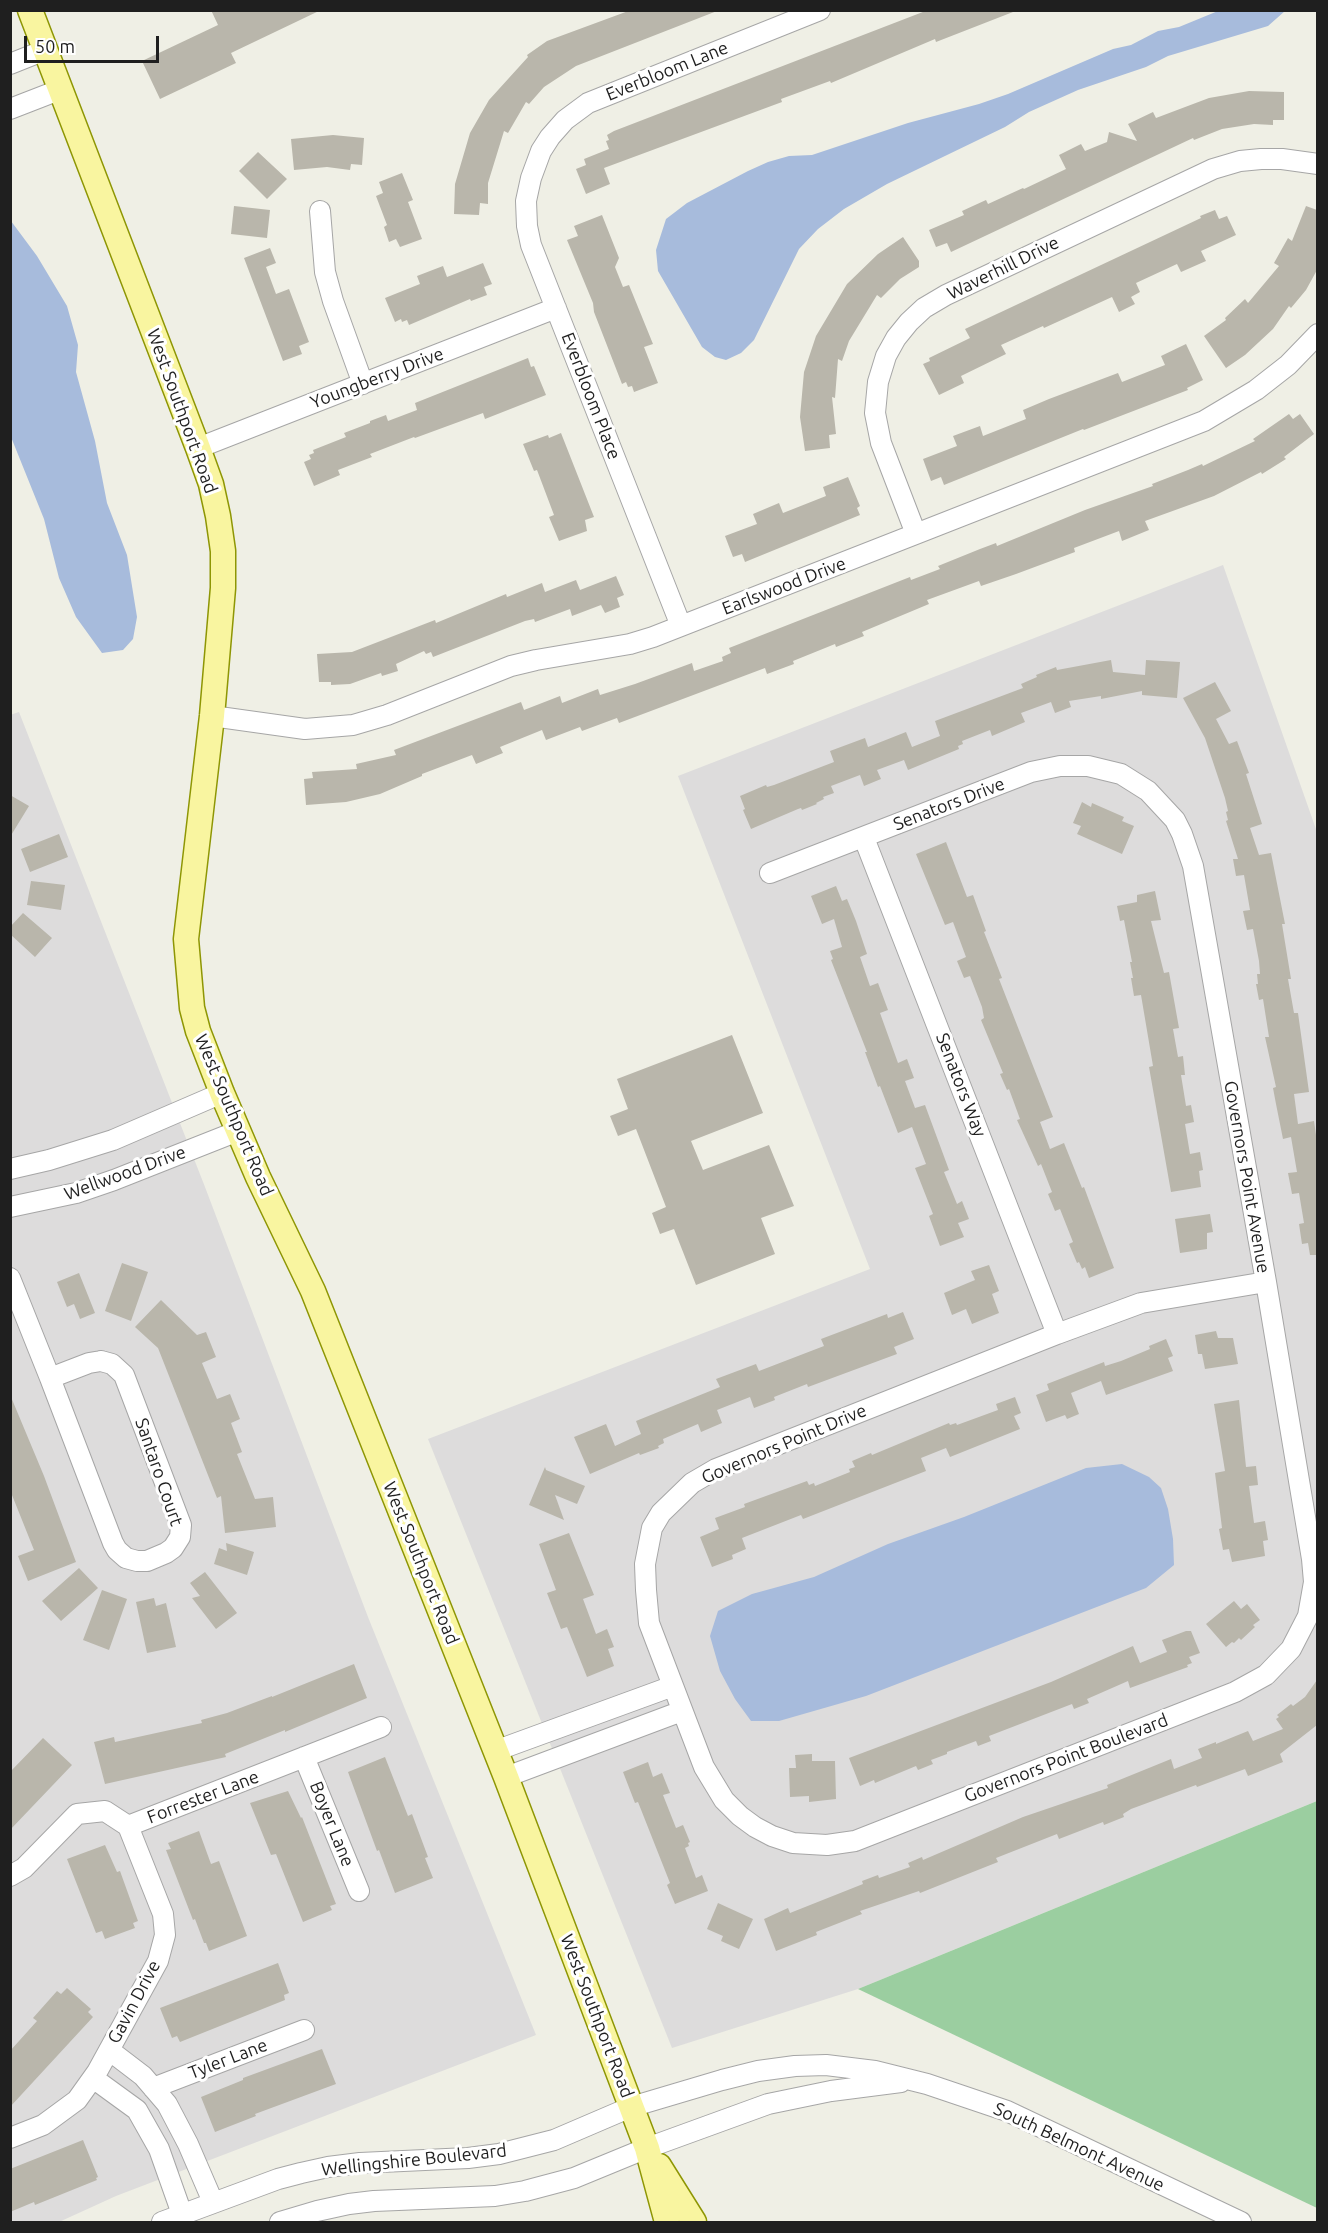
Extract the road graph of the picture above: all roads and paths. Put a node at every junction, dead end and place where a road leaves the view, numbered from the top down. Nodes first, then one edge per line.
1 (30, 10) edge
2 (820, 10) edge
3 (45, 50) junction
4 (10, 64) edge
5 (59, 90) junction
6 (10, 108) edge
7 (536, 161) joint
8 (1317, 164) edge
9 (320, 211) dead end
10 (556, 308) junction
11 (1317, 334) edge
12 (363, 384) junction
13 (198, 447) junction
14 (916, 534) junction
15 (681, 627) junction
16 (212, 716) junction
17 (1131, 780) joint
18 (864, 838) junction
19 (770, 873) dead end
20 (222, 1094) junction
21 (238, 1131) junction
22 (10, 1169) edge
23 (10, 1207) edge
24 (10, 1278) edge
25 (1266, 1282) junction
26 (1057, 1334) junction
27 (50, 1378) junction
28 (1312, 1596) joint
29 (673, 1686) junction
30 (682, 1711) junction
31 (381, 1727) dead end
32 (495, 1751) junction
33 (304, 1757) junction
34 (506, 1776) junction
35 (128, 1826) junction
36 (772, 1836) joint
37 (10, 1876) edge
38 (359, 1891) dead end
39 (304, 2030) dead end
40 (109, 2050) junction
41 (93, 2078) junction
42 (912, 2081) junction
43 (153, 2088) junction
44 (631, 2107) junction
45 (10, 2138) edge
46 (647, 2148) junction
47 (213, 2202) junction
48 (182, 2214) junction
49 (162, 2223) edge
50 (280, 2223) edge
51 (667, 2223) edge
52 (694, 2223) edge
53 (1241, 2223) edge

1 - 3 main road, West Southport Road
2 - 7 street, Everbloom Lane
3 - 4 street
3 - 5 main road, West Southport Road
5 - 6 street
5 - 13 main road, West Southport Road
7 - 10 street, Everbloom Place
8 - 14 street, Waverhill Drive
9 - 12 street
10 - 12 street, Youngberry Drive
10 - 15 street, Everbloom Place
11 - 14 street, Earlswood Drive
12 - 13 street, Youngberry Drive
13 - 16 main road, West Southport Road
14 - 15 street, Earlswood Drive
15 - 16 street, Earlswood Drive
16 - 20 main road, West Southport Road
17 - 18 street, Senators Drive
17 - 25 street, Governors Point Avenue
18 - 19 street, Senators Drive
18 - 26 street, Senators Way
20 - 21 main road, West Southport Road
20 - 22 street, Wellwood Drive
21 - 23 street, Wellwood Drive
21 - 32 main road, West Southport Road
24 - 27 street, Santaro Court
25 - 26 street, Governors Point Drive
25 - 28 street, Governors Point Avenue
26 - 29 street, Governors Point Drive
27 - 27 street, Santaro Court
28 - 36 street, Governors Point Boulevard
29 - 30 street, Governors Point Drive
29 - 32 street
30 - 34 street
30 - 36 street, Governors Point Drive
31 - 33 street, Forrester Lane
32 - 34 main road, West Southport Road
33 - 35 street, Forrester Lane
33 - 38 street, Boyer Lane
34 - 44 main road, West Southport Road
35 - 37 street, Forrester Lane
35 - 40 street, Gavin Drive
39 - 43 street, Tyler Lane
40 - 41 street, Gavin Drive
40 - 43 street
41 - 45 street, Gavin Drive
41 - 48 street
42 - 44 street, South Belmont Avenue
42 - 46 street, South Belmont Avenue
42 - 53 street, South Belmont Avenue
43 - 47 street
44 - 46 main road, West Southport Road
44 - 47 street, Wellingshire Boulevard
46 - 50 street, Wellingshire Boulevard
46 - 51 main road, West Southport Road
46 - 52 main road, West Southport Road
47 - 48 street, Wellingshire Boulevard
48 - 49 street, Wellingshire Boulevard

